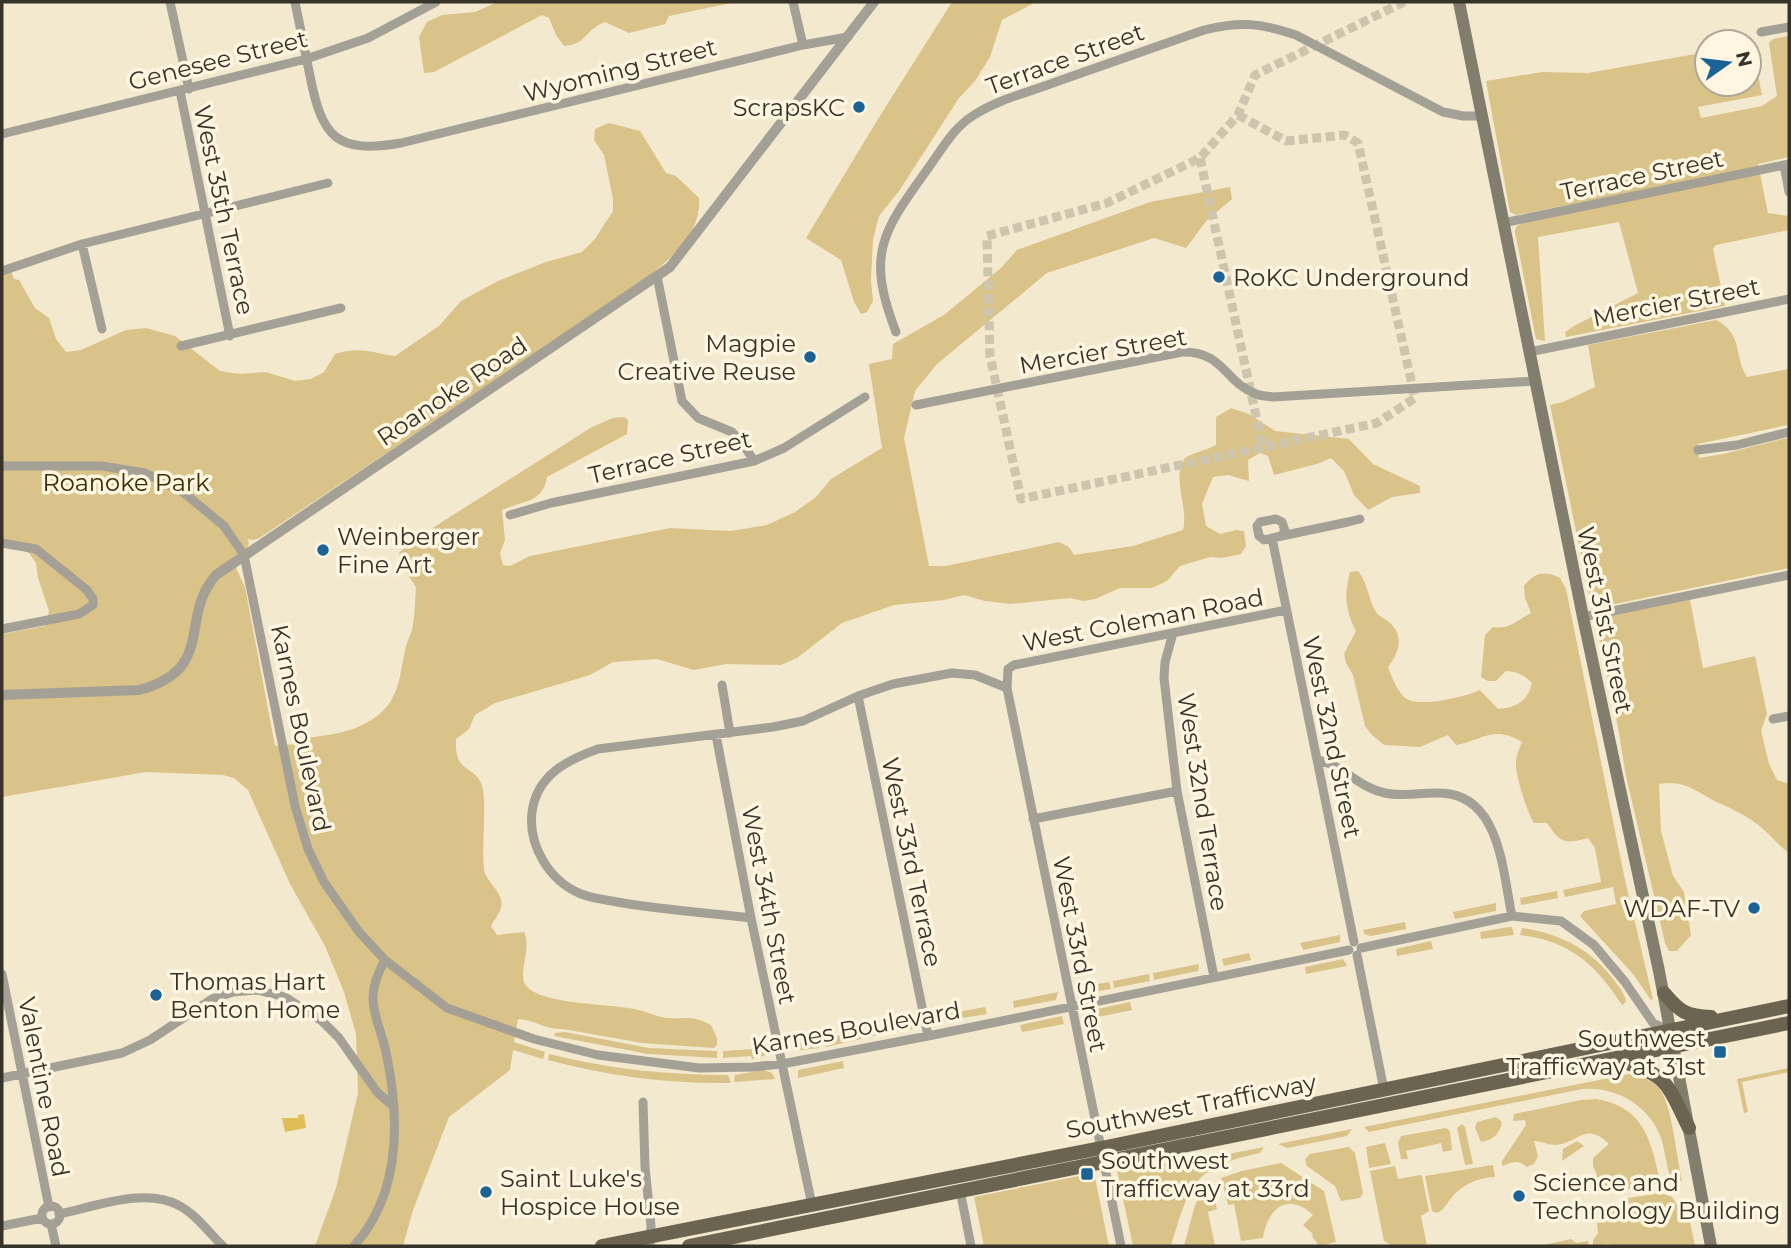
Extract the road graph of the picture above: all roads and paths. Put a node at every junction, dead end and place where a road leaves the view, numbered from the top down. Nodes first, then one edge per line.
1 (170, 2) edge
2 (295, 2) edge
3 (436, 2) edge
4 (793, 2) edge
5 (874, 2) edge
6 (1459, 2) edge
7 (422, 6) edge
8 (1789, 27) edge
9 (1763, 31) edge
10 (848, 37) junction
11 (803, 45) junction
12 (306, 59) junction
13 (184, 90) junction
14 (1482, 116) junction
15 (2, 135) edge
16 (1787, 165) edge
17 (328, 183) dead end
18 (1789, 192) edge
19 (205, 214) junction
20 (1503, 223) junction
21 (82, 244) junction
22 (2, 271) edge
23 (657, 276) junction
24 (1789, 299) edge
25 (341, 308) dead end
26 (102, 330) dead end
27 (896, 332) dead end
28 (230, 336) junction
29 (181, 346) dead end
30 (1529, 352) junction
31 (1535, 381) junction
32 (865, 397) dead end
33 (916, 405) dead end
34 (1789, 432) edge
35 (1698, 450) dead end
36 (754, 461) junction
37 (2, 466) edge
38 (510, 515) dead end
39 (1360, 519) dead end
40 (2, 544) edge
41 (244, 555) junction
42 (1789, 575) edge
43 (1286, 610) junction
44 (1583, 617) junction
45 (2, 629) edge
46 (1173, 633) junction
47 (1008, 668) joint
48 (722, 685) dead end
49 (1007, 688) junction
50 (2, 695) edge
51 (858, 696) junction
52 (1789, 716) edge
53 (1773, 719) dead end
54 (730, 733) junction
55 (716, 735) junction
56 (1318, 760) junction
57 (1177, 791) junction
58 (1034, 819) junction
59 (1512, 916) junction
60 (751, 918) junction
61 (1355, 949) junction
62 (385, 960) junction
63 (2, 974) edge
64 (1214, 977) junction
65 (1664, 993) junction
66 (1071, 1006) junction
67 (1789, 1006) edge
68 (1730, 1018) junction
69 (1789, 1023) edge
70 (1671, 1031) junction
71 (928, 1036) junction
72 (1681, 1045) junction
73 (1614, 1058) junction
74 (782, 1064) junction
75 (21, 1074) junction
76 (2, 1078) edge
77 (1384, 1090) junction
78 (643, 1102) dead end
79 (393, 1106) junction
80 (1689, 1128) junction
81 (1102, 1154) junction
82 (960, 1191) junction
83 (812, 1205) junction
84 (49, 1207) junction
85 (59, 1214) junction
86 (42, 1218) junction
87 (51, 1224) junction
88 (2, 1226) edge
89 (207, 1231) junction
90 (650, 1241) edge
91 (56, 1246) edge
92 (210, 1246) edge
93 (223, 1246) edge
94 (355, 1246) edge
95 (602, 1246) edge
96 (689, 1246) edge
97 (971, 1246) edge
98 (1121, 1246) edge
99 (1711, 1246) edge

1 - 13 street, West 35th Terrace
2 - 12 street, Wyoming Street
3 - 7 street, Genesee Street
4 - 11 street
5 - 10 street, Roanoke Road
6 - 14 main road, West 31st Street
7 - 12 street, Genesee Street
8 - 9 street
10 - 11 street, Wyoming Street
10 - 23 street, Roanoke Road
11 - 12 street, Wyoming Street
12 - 13 street, Genesee Street
13 - 15 street, Genesee Street
13 - 19 street, West 35th Terrace
14 - 20 main road, West 31st Street
14 - 27 street, Terrace Street
16 - 18 street
16 - 20 street, Terrace Street
17 - 19 street
19 - 21 street
19 - 28 street, West 35th Terrace
20 - 30 main road, West 31st Street
21 - 22 street
21 - 26 street
23 - 36 street
23 - 41 street, Roanoke Road
24 - 30 street, Mercier Street
25 - 28 street
28 - 29 street
30 - 31 main road, West 31st Street
31 - 33 street, Mercier Street
31 - 44 main road, West 31st Street
32 - 36 street, Terrace Street
34 - 35 street
36 - 38 street, Terrace Street
37 - 41 street, Karnes Boulevard
39 - 43 street, West 32nd Street
40 - 45 street
41 - 50 street, Roanoke Road
41 - 62 street, Karnes Boulevard
42 - 44 street
43 - 46 street, West Coleman Road
43 - 56 street, West 32nd Street
44 - 65 main road, West 31st Street
46 - 47 street, West Coleman Road
46 - 57 street, West 32nd Terrace
47 - 49 street, West 33rd Street
48 - 54 street
49 - 51 street, West Coleman Road
49 - 58 street, West 33rd Street
51 - 54 street, West Coleman Road
51 - 71 street, West 33rd Terrace
52 - 53 street
54 - 55 street, West Coleman Road
55 - 60 street, West 34th Street
55 - 60 street, West Coleman Road
56 - 59 street
56 - 61 street, West 32nd Street
57 - 58 street
57 - 64 street, West 32nd Terrace
58 - 66 street, West 33rd Street
59 - 61 street, Karnes Boulevard
59 - 70 street, Karnes Boulevard
60 - 74 street, West 34th Street
61 - 64 street, Karnes Boulevard
61 - 77 street, West 32nd Street
62 - 74 street, Karnes Boulevard
62 - 79 street
63 - 75 street, Valentine Road
64 - 66 street, Karnes Boulevard
65 - 68 main road
65 - 70 main road, West 31st Street
66 - 71 street, Karnes Boulevard
66 - 81 street, West 33rd Street
67 - 68 main road, Southwest Trafficway
68 - 70 main road, Southwest Trafficway
69 - 72 main road, Southwest Trafficway
70 - 72 main road
70 - 77 main road, Southwest Trafficway
71 - 74 street, Karnes Boulevard
72 - 73 main road, Southwest Trafficway
72 - 80 main road
73 - 80 main road
73 - 81 main road, Southwest Trafficway
74 - 83 street, West 34th Street
75 - 76 street
75 - 79 street
75 - 84 street, Valentine Road
77 - 81 main road, Southwest Trafficway
78 - 90 street
79 - 94 street
80 - 99 main road
81 - 82 main road, Southwest Trafficway
81 - 83 main road, Southwest Trafficway
81 - 98 street, West 33rd Street
82 - 96 main road, Southwest Trafficway
82 - 97 street
83 - 90 main road, Southwest Trafficway
84 - 85 street, Valentine Road
84 - 86 street, Valentine Road
85 - 87 street, Valentine Road
85 - 89 street
86 - 87 street
86 - 88 street
87 - 91 street
89 - 92 street
89 - 93 street
90 - 95 main road, Southwest Trafficway

